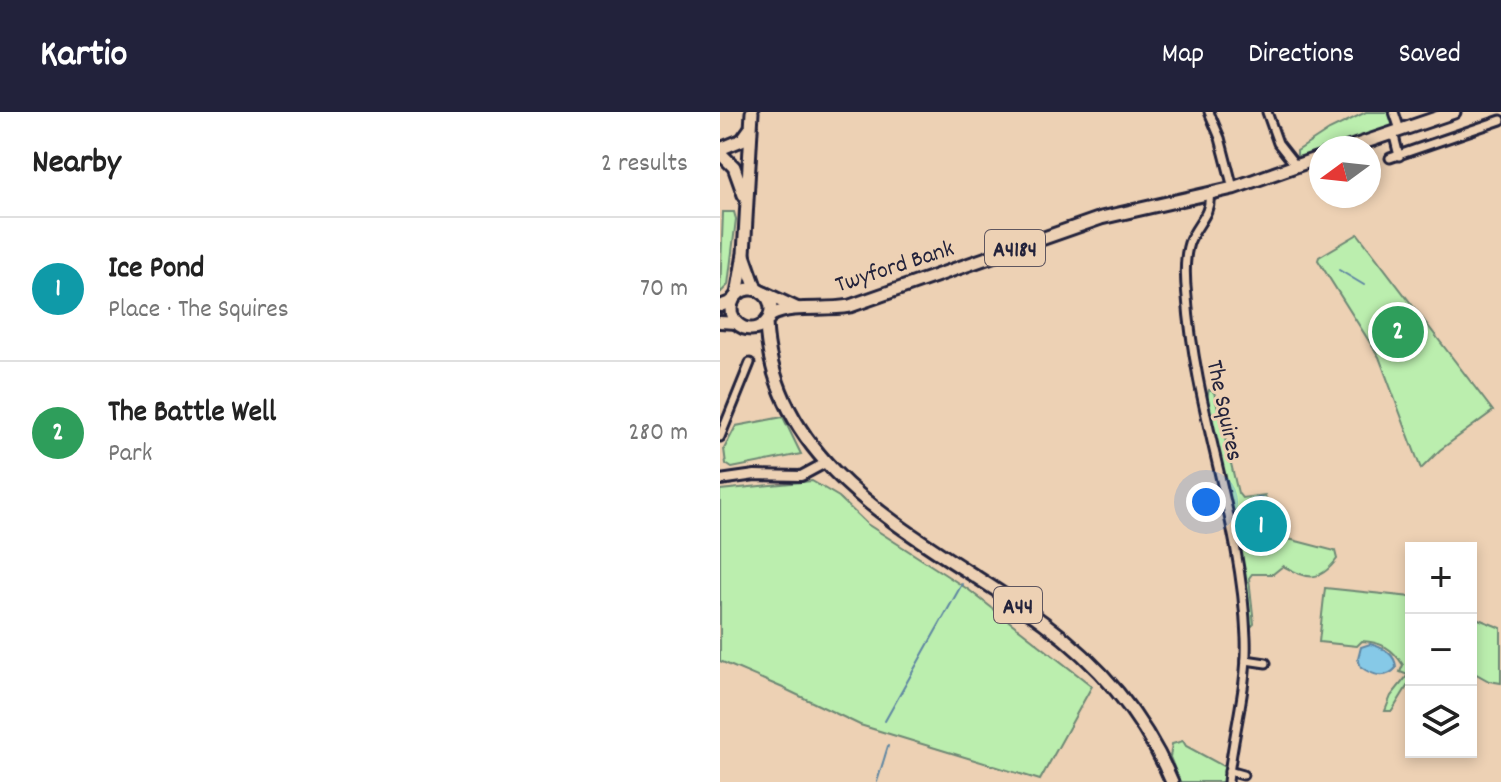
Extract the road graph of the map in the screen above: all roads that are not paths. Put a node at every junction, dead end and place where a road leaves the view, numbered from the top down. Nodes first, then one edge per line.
1 (759, 112) edge
2 (1209, 112) edge
3 (1267, 112) edge
4 (1394, 112) edge
5 (1454, 112) edge
6 (752, 118) edge
7 (1501, 120) edge
8 (1396, 131) junction
9 (1381, 136) edge
10 (751, 145) junction
11 (720, 151) edge
12 (1399, 156) junction
13 (1390, 158) dead end
14 (1309, 161) edge
15 (1296, 166) junction
16 (1233, 188) junction
17 (1209, 194) junction
18 (745, 200) junction
19 (744, 254) junction
20 (760, 291) junction
21 (735, 298) junction
22 (720, 306) edge
23 (798, 309) junction
24 (768, 319) junction
25 (720, 322) edge
26 (737, 323) junction
27 (749, 329) junction
28 (767, 351) junction
29 (750, 363) dead end
30 (720, 437) edge
31 (827, 462) junction
32 (720, 480) edge
33 (1246, 660) junction
34 (1266, 663) dead end
35 (1229, 771) junction
36 (1243, 775) dead end
37 (1172, 782) edge
38 (1228, 782) edge

1 - 10 main road
2 - 16 street
3 - 15 street
4 - 8 street
5 - 8 main road
6 - 10 main road
6 - 11 main road
7 - 12 street
8 - 9 main road
8 - 12 street
10 - 18 main road
11 - 18 main road
12 - 13 street
14 - 15 main road, A4184
15 - 16 main road, A4184
16 - 17 main road, Twyford Bank / A4184
17 - 23 main road, Twyford Bank / A4184
17 - 33 street, The Squires
18 - 19 main road
19 - 20 main road
19 - 21 main road
20 - 21 main road
20 - 23 main road, Twyford Bank / A4184
20 - 24 main road
21 - 22 main road
21 - 26 main road
23 - 24 main road, Twyford Bank / A4184
24 - 27 main road
24 - 28 main road, A44
25 - 26 main road
26 - 27 main road
27 - 28 main road, A44
28 - 31 main road, A44
29 - 30 street
31 - 32 street
31 - 37 main road, A44
33 - 34 street
33 - 35 street, The Squires
35 - 36 street
35 - 38 street, The Squires

